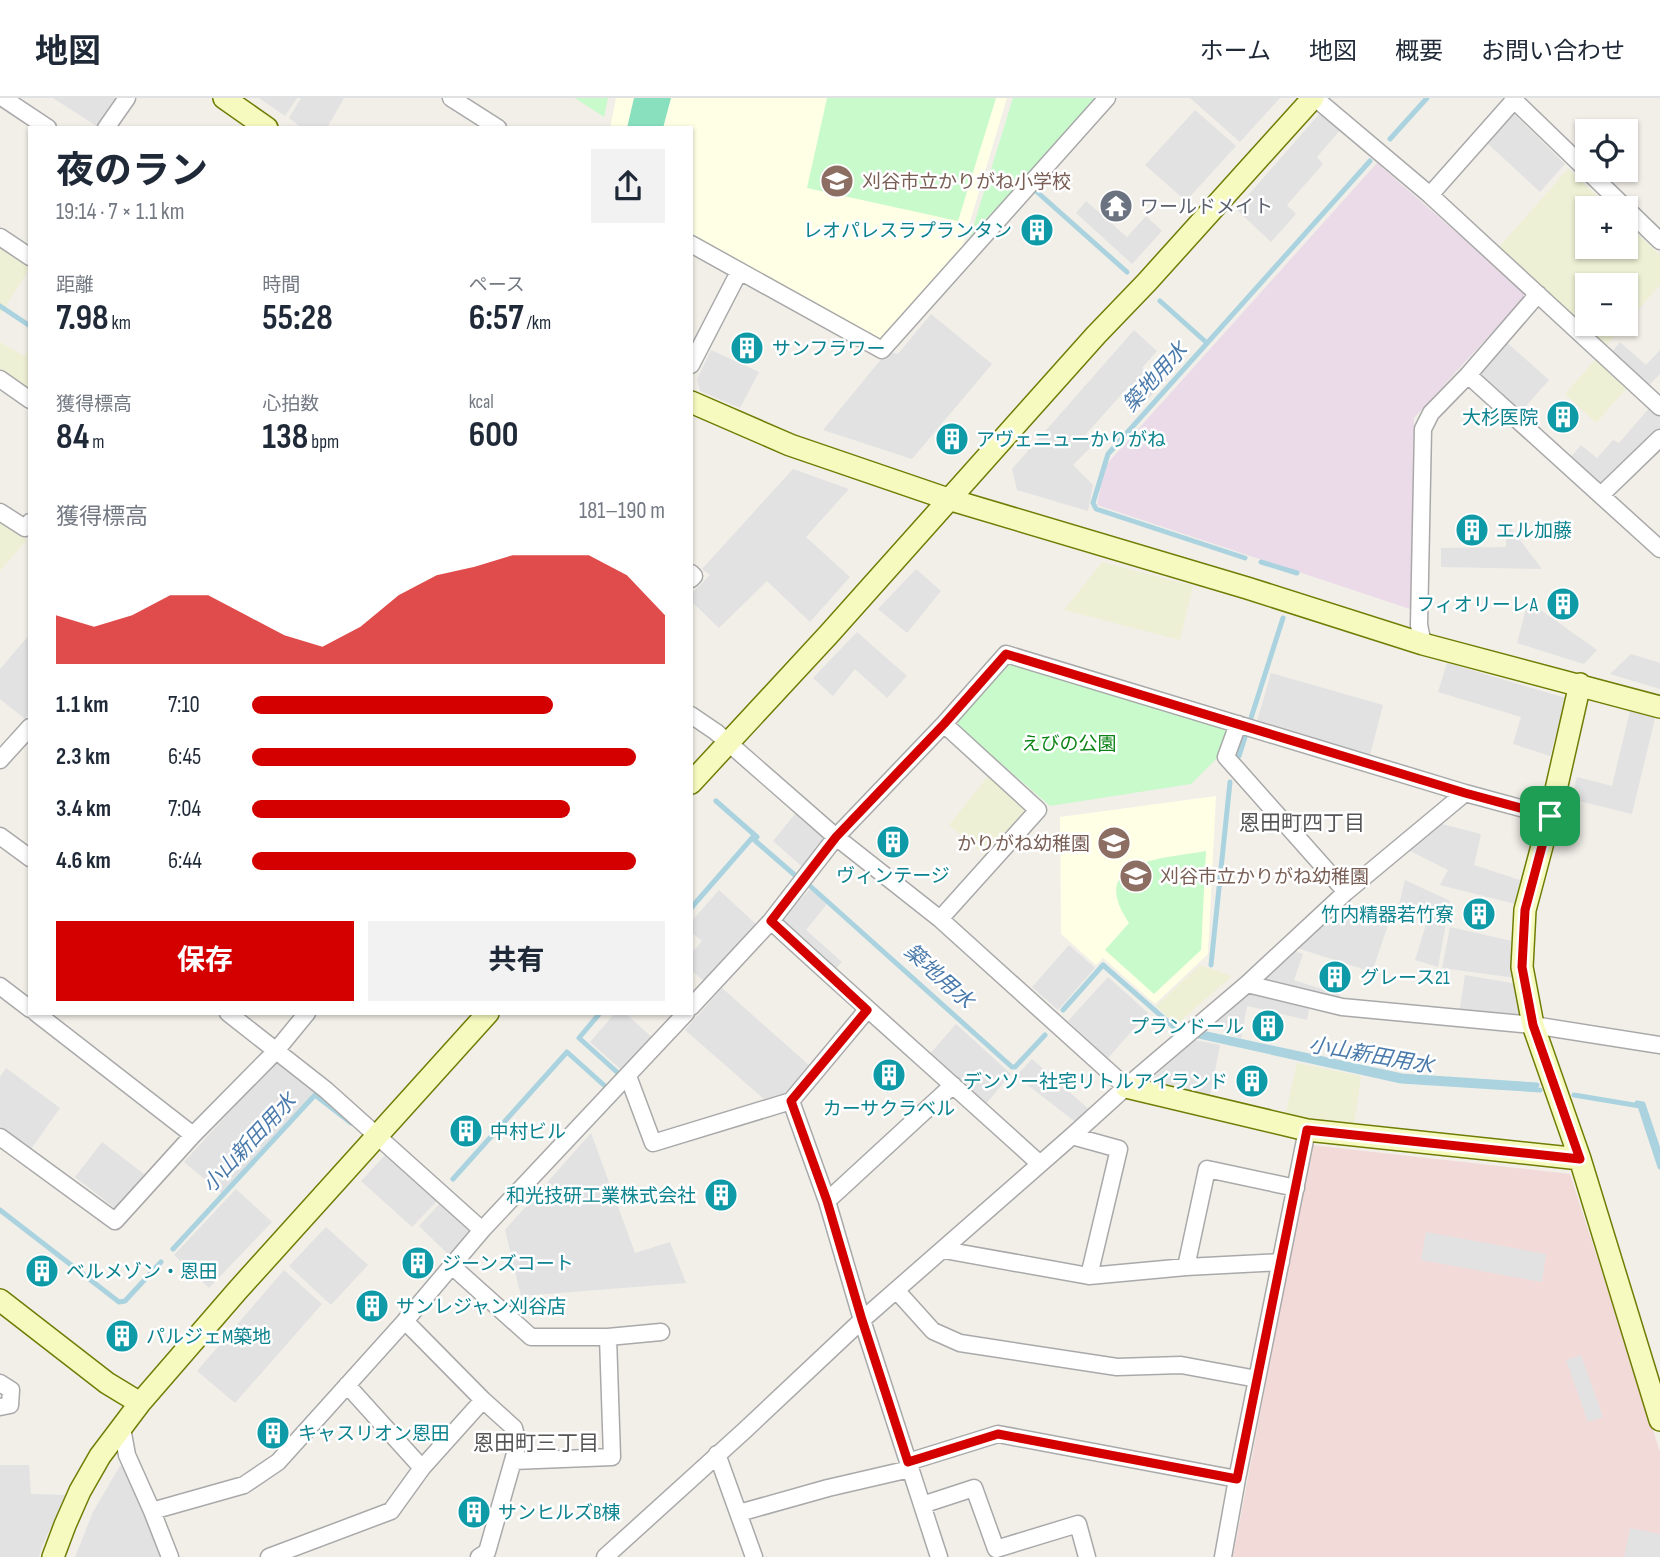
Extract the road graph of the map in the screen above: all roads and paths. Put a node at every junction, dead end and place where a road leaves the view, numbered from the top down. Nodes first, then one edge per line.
1 (3, 98) edge
2 (127, 98) edge
3 (224, 98) edge
4 (451, 98) edge
5 (1107, 98) edge
6 (1314, 98) edge
7 (1515, 99) edge
8 (45, 126) edge
9 (107, 126) edge
10 (264, 126) edge
11 (495, 126) edge
12 (1430, 195) junction
13 (0, 237) edge
14 (1660, 241) edge
15 (693, 245) edge
16 (28, 256) edge
17 (739, 272) junction
18 (1538, 294) junction
19 (693, 361) edge
20 (1468, 375) junction
21 (0, 379) edge
22 (28, 399) edge
23 (693, 403) edge
24 (1660, 407) edge
25 (1660, 438) edge
26 (1601, 495) junction
27 (948, 499) junction
28 (0, 512) edge
29 (28, 524) edge
30 (1660, 549) edge
31 (1423, 644) junction
32 (1580, 684) junction
33 (1660, 707) edge
34 (693, 716) edge
35 (944, 724) junction
36 (1238, 724) junction
37 (28, 729) edge
38 (727, 743) junction
39 (0, 760) edge
40 (693, 781) edge
41 (1465, 793) junction
42 (1550, 816) junction
43 (0, 836) edge
44 (836, 837) junction
45 (28, 857) edge
46 (1346, 892) junction
47 (940, 919) junction
48 (771, 921) junction
49 (1247, 984) junction
50 (0, 986) edge
51 (693, 1005) edge
52 (28, 1007) edge
53 (867, 1010) junction
54 (39, 1015) edge
55 (230, 1015) edge
56 (305, 1015) edge
57 (486, 1015) edge
58 (684, 1015) edge
59 (1533, 1025) junction
60 (1660, 1045) edge
61 (275, 1052) junction
62 (628, 1076) junction
63 (953, 1085) junction
64 (1126, 1087) junction
65 (791, 1101) junction
66 (1307, 1130) junction
67 (194, 1135) junction
68 (1072, 1136) junction
69 (0, 1137) edge
70 (376, 1137) junction
71 (1580, 1159) junction
72 (1040, 1164) junction
73 (1296, 1188) junction
74 (827, 1201) junction
75 (482, 1230) junction
76 (944, 1250) junction
77 (1281, 1262) junction
78 (452, 1266) junction
79 (1186, 1267) junction
80 (1089, 1276) junction
81 (896, 1290) junction
82 (0, 1300) edge
83 (862, 1320) junction
84 (405, 1321) junction
85 (661, 1332) dead end
86 (608, 1337) junction
87 (1257, 1379) junction
88 (0, 1383) edge
89 (346, 1385) junction
90 (482, 1399) junction
91 (140, 1404) junction
92 (0, 1407) edge
93 (1660, 1420) edge
94 (122, 1427) junction
95 (717, 1454) junction
96 (513, 1461) junction
97 (909, 1466) junction
98 (422, 1468) junction
99 (1237, 1479) junction
100 (922, 1505) junction
101 (152, 1511) junction
102 (739, 1513) junction
103 (486, 1555) edge
104 (753, 1556) edge
105 (53, 1557) edge
106 (170, 1557) edge
107 (269, 1557) edge
108 (605, 1557) edge
109 (939, 1557) edge
110 (1087, 1557) edge
111 (1223, 1557) edge

1 - 8 street
2 - 9 street
3 - 10 street
4 - 11 street
5 - 17 street
6 - 12 street
6 - 27 street
7 - 12 street
7 - 14 street
12 - 18 street
13 - 16 street
15 - 17 street
17 - 19 street
18 - 20 street
18 - 24 street
20 - 26 street
20 - 31 street
21 - 22 street
23 - 27 street
25 - 26 street
26 - 30 street
27 - 31 street
27 - 38 street
28 - 29 street
31 - 32 street
32 - 33 street
32 - 42 street
34 - 38 street
35 - 36 street
35 - 44 street
35 - 47 street
36 - 41 street
36 - 46 street
37 - 39 street
38 - 40 street
38 - 44 street
41 - 42 street
41 - 46 street
42 - 59 street
43 - 45 street
44 - 47 street
44 - 48 street
46 - 49 street
47 - 64 street
48 - 51 street
48 - 53 street
49 - 59 street
49 - 64 street
50 - 52 street
53 - 63 street
53 - 65 street
54 - 67 street
55 - 61 street
56 - 61 street
57 - 70 street
58 - 62 street
59 - 60 street
59 - 71 street
61 - 67 street
61 - 70 street
62 - 65 street
62 - 75 street
63 - 72 street
63 - 74 street
64 - 66 street
64 - 68 street
65 - 74 street
66 - 71 street
66 - 73 street
67 - 69 street
68 - 72 street
68 - 80 street
70 - 75 street
70 - 91 street
71 - 93 street
72 - 76 street
73 - 77 street
73 - 79 street
74 - 83 street
75 - 78 street
76 - 80 street
76 - 81 street
77 - 79 street
77 - 87 street
78 - 84 street
78 - 86 street
79 - 80 street
81 - 83 street
81 - 87 street
82 - 91 street
83 - 95 street
83 - 97 street
84 - 89 street
84 - 90 street
85 - 86 street
86 - 96 street
87 - 99 street
88 - 92 street
89 - 98 street
89 - 101 street
90 - 96 street
90 - 98 street
91 - 94 street
94 - 101 street
94 - 105 street
95 - 102 street
95 - 108 street
96 - 103 street
97 - 99 street
97 - 100 street
97 - 102 street
98 - 107 street
99 - 111 street
100 - 109 street
100 - 110 street
101 - 106 street
102 - 104 street

